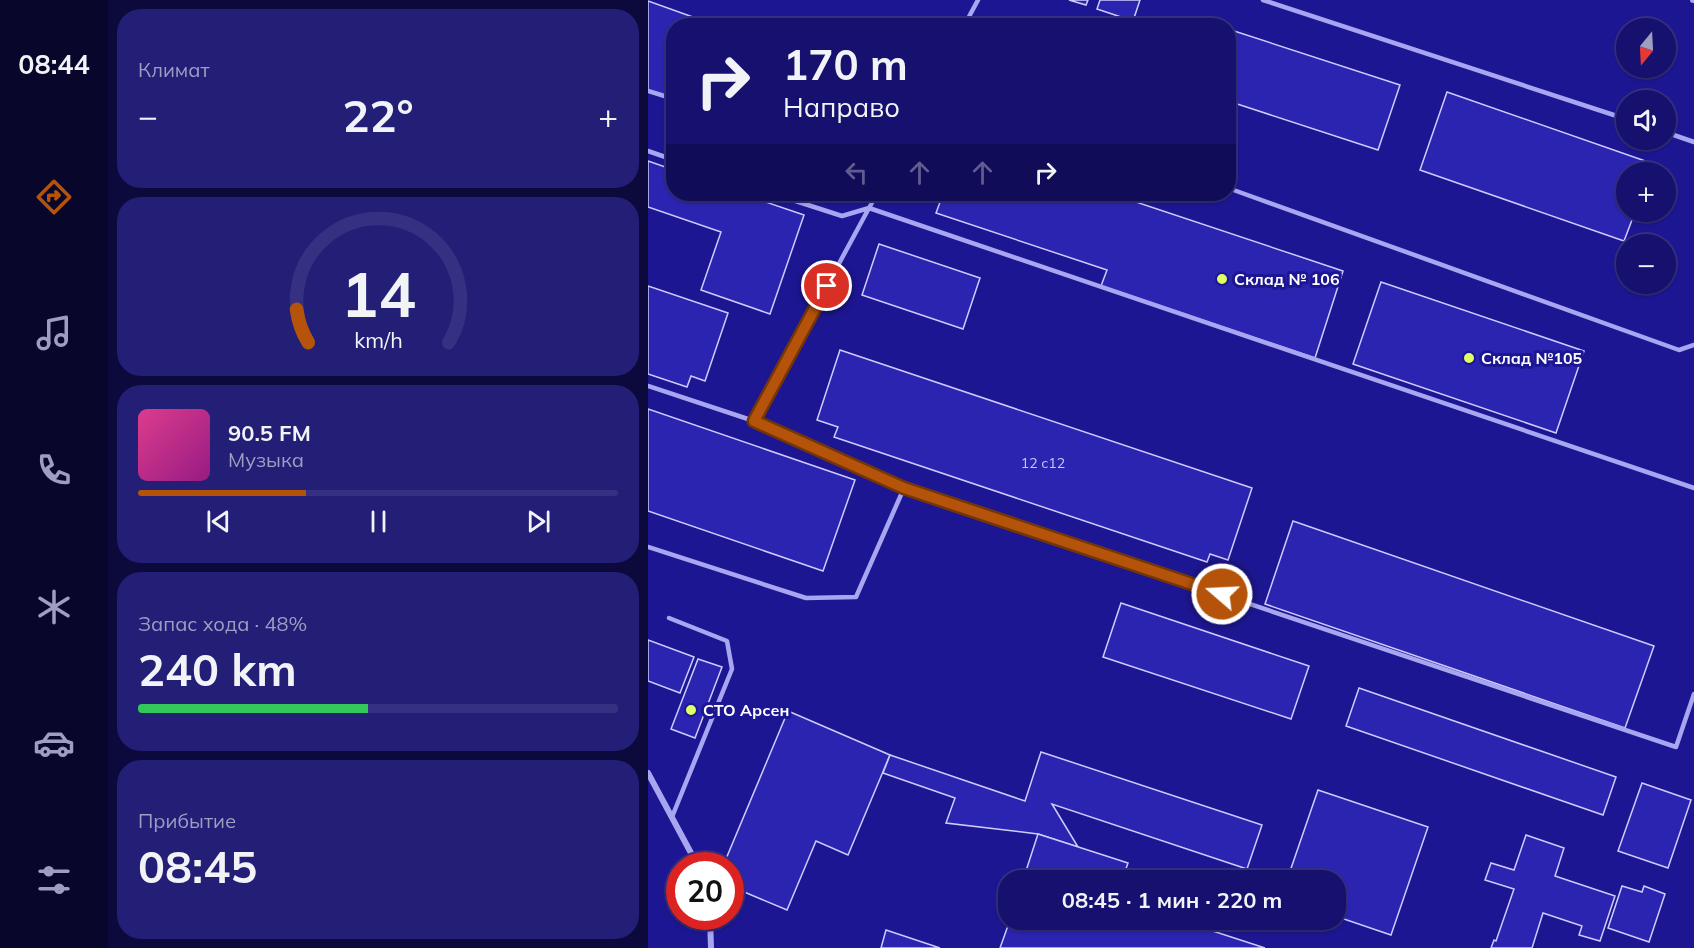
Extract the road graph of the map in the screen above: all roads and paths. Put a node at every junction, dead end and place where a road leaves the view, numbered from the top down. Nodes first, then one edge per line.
1 (978, 0) edge
2 (1263, 0) edge
3 (968, 18) edge
4 (648, 91) edge
5 (666, 97) edge
6 (1616, 116) edge
7 (1676, 136) edge
8 (1694, 142) edge
9 (648, 151) edge
10 (666, 157) edge
11 (1236, 191) edge
12 (796, 201) edge
13 (874, 201) edge
14 (870, 208) junction
15 (1694, 345) edge
16 (648, 386) edge
17 (754, 421) junction
18 (904, 488) junction
19 (1694, 488) edge
20 (648, 547) edge
21 (669, 618) dead end
22 (1694, 694) edge
23 (648, 773) edge
24 (672, 817) junction
25 (691, 852) edge
26 (710, 930) edge
27 (711, 948) edge

1 - 3 lane
2 - 6 lane
4 - 5 lane
7 - 8 lane
9 - 10 lane
11 - 15 lane
12 - 14 lane
13 - 14 lane
14 - 17 lane
14 - 19 lane
16 - 17 lane
17 - 18 lane
18 - 20 lane
18 - 22 lane
21 - 24 lane
23 - 24 street
24 - 25 street
26 - 27 street

